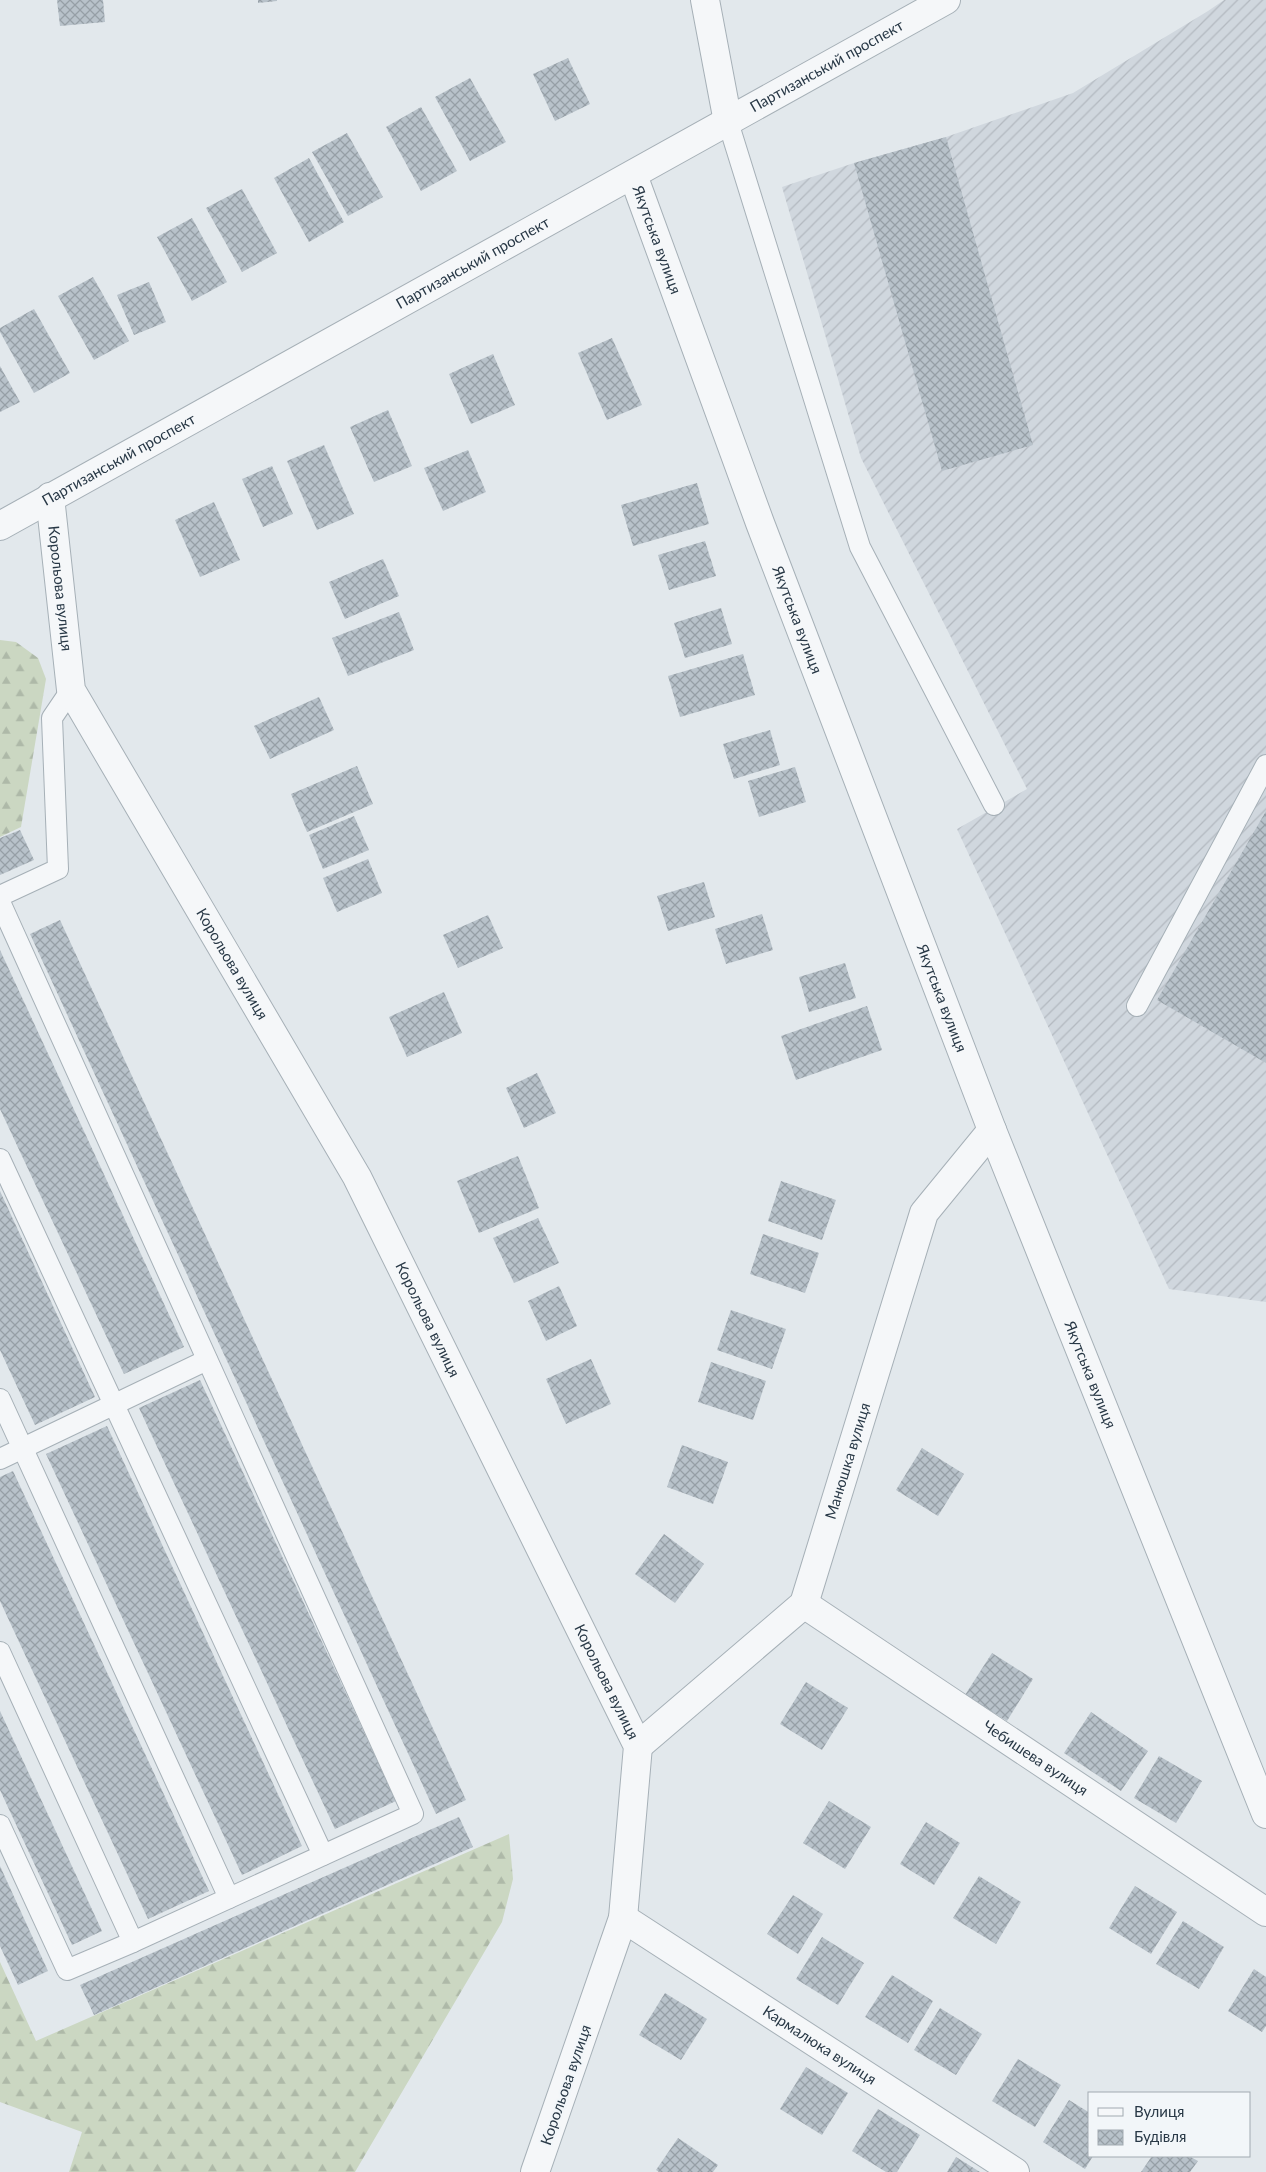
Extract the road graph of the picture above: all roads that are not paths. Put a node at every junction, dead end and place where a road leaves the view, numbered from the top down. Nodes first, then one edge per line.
1 (705, 0) edge
2 (946, 0) edge
3 (728, 122) junction
4 (633, 175) junction
5 (50, 497) junction
6 (0, 526) edge
7 (70, 690) junction
8 (1266, 765) edge
9 (994, 805) dead end
10 (0, 896) edge
11 (0, 902) edge
12 (1136, 1006) dead end
13 (992, 1130) junction
14 (0, 1159) edge
15 (207, 1360) junction
16 (0, 1399) edge
17 (113, 1403) junction
18 (22, 1448) junction
19 (0, 1459) edge
20 (804, 1604) junction
21 (0, 1652) edge
22 (638, 1746) junction
23 (1266, 1814) edge
24 (0, 1825) edge
25 (323, 1855) junction
26 (229, 1898) junction
27 (1266, 1912) edge
28 (623, 1918) junction
29 (133, 1942) junction
30 (535, 2172) edge
31 (1015, 2172) edge

1 - 3 street
2 - 3 street, Партизанський проспект
3 - 4 street, Партизанський проспект
3 - 9 lane
4 - 5 street, Партизанський проспект
4 - 13 street, Якутська вулиця
5 - 6 street, Партизанський проспект
5 - 7 street, Корольова вулиця
7 - 10 lane
7 - 22 street, Корольова вулиця
8 - 12 lane
11 - 15 lane
13 - 20 street, Манюшка вулиця
13 - 23 street, Якутська вулиця
14 - 17 lane
15 - 17 lane
15 - 25 lane
16 - 18 lane
17 - 18 lane
17 - 25 lane
18 - 19 lane
18 - 26 lane
20 - 22 street
20 - 27 street, Чебишева вулиця
21 - 29 lane
22 - 28 street, Корольова вулиця
24 - 29 lane
25 - 26 lane
26 - 29 lane
28 - 30 street, Корольова вулиця
28 - 31 street, Кармалюка вулиця

